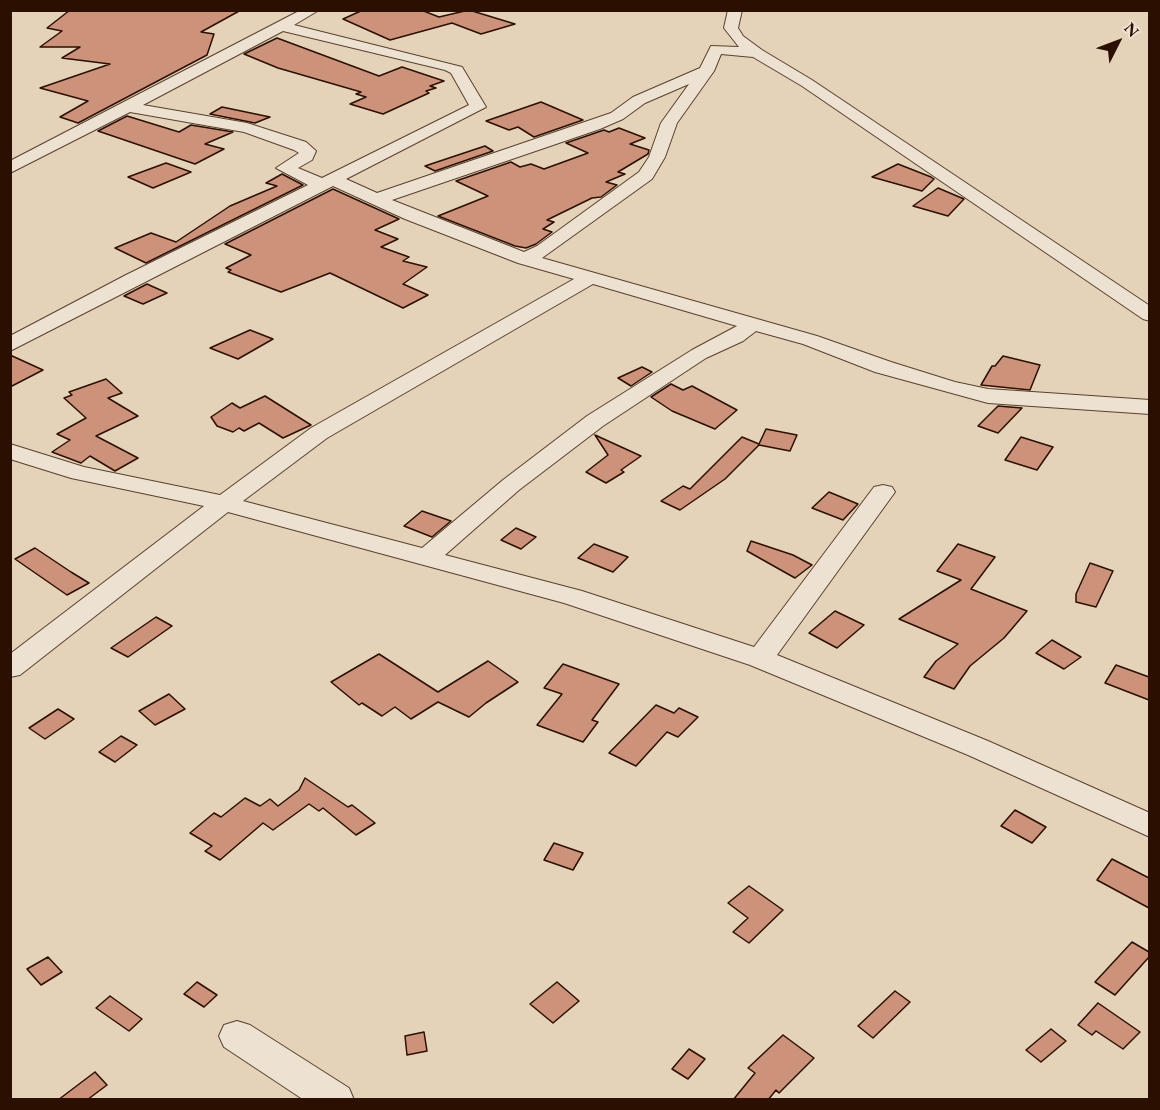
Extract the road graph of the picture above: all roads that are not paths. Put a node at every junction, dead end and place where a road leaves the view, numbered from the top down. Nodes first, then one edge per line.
1 (312, 10) edge
2 (735, 10) edge
3 (282, 26) junction
4 (757, 53) junction
5 (706, 71) junction
6 (130, 107) junction
7 (10, 168) edge
8 (326, 181) junction
9 (377, 199) junction
10 (525, 259) junction
11 (588, 279) junction
12 (1149, 315) edge
13 (752, 326) junction
14 (10, 345) edge
15 (1149, 407) edge
16 (10, 451) edge
17 (883, 492) dead end
18 (224, 502) junction
19 (428, 556) junction
20 (760, 659) junction
21 (10, 668) edge
22 (1149, 826) edge
23 (237, 1036) dead end
24 (336, 1100) edge

1 - 3 street
2 - 4 street
3 - 6 street
3 - 8 street
4 - 5 street
4 - 12 street
5 - 9 street
5 - 10 street
6 - 7 street
6 - 8 street
8 - 9 street
8 - 14 street
9 - 10 street
10 - 11 street
11 - 13 street
11 - 18 street
13 - 15 street
13 - 19 street
16 - 18 street
17 - 20 street
18 - 19 street
18 - 21 street
19 - 20 street
20 - 22 street
23 - 24 street

